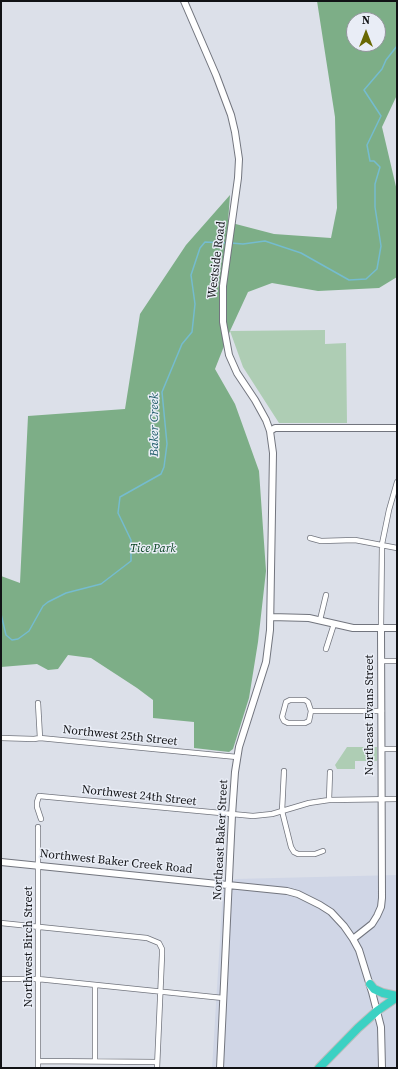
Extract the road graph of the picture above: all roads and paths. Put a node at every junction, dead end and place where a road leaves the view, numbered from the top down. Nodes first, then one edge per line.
1 (184, 1) edge
2 (397, 428) edge
3 (270, 431) junction
4 (397, 482) edge
5 (310, 538) dead end
6 (382, 544) junction
7 (397, 548) edge
8 (326, 595) dead end
9 (271, 618) junction
10 (320, 620) junction
11 (334, 624) junction
12 (381, 628) junction
13 (397, 628) edge
14 (326, 649) dead end
15 (381, 661) junction
16 (397, 661) edge
17 (38, 703) dead end
18 (311, 711) junction
19 (382, 711) junction
20 (1, 738) edge
21 (40, 738) junction
22 (382, 749) junction
23 (397, 749) edge
24 (237, 758) junction
25 (284, 771) dead end
26 (330, 772) dead end
27 (381, 799) junction
28 (397, 799) edge
29 (329, 800) junction
30 (282, 811) junction
31 (232, 815) junction
32 (41, 819) dead end
33 (38, 827) dead end
34 (323, 851) dead end
35 (1, 862) edge
36 (39, 865) junction
37 (229, 885) junction
38 (1, 923) edge
39 (39, 927) junction
40 (354, 938) junction
41 (1, 979) edge
42 (38, 979) junction
43 (370, 984) junction
44 (95, 985) junction
45 (160, 992) junction
46 (397, 996) edge
47 (223, 998) junction
48 (377, 1011) junction
49 (38, 1061) junction
50 (95, 1061) junction
51 (157, 1062) junction
52 (38, 1068) edge
53 (157, 1068) edge
54 (220, 1068) edge
55 (319, 1068) edge
56 (382, 1068) edge

1 - 3 main road, Westside Road
2 - 3 main road
3 - 9 main road, Westside Road
4 - 6 street, Northeast Evans Street
5 - 6 street
6 - 7 street
6 - 12 street, Northeast Evans Street
8 - 10 street
9 - 10 main road
9 - 24 main road, Northeast Baker Street
10 - 11 main road
11 - 12 main road
11 - 14 street
12 - 13 main road
12 - 15 main road, Northeast Evans Street
15 - 16 street
15 - 19 main road, Northeast Evans Street
17 - 21 street
18 - 18 street
18 - 19 street
19 - 22 main road, Northeast Evans Street
20 - 21 street, Northwest 25th Street
21 - 24 street, Northwest 25th Street
22 - 23 street
22 - 27 main road, Northeast Evans Street
24 - 31 main road, Northeast Baker Street
25 - 30 street
26 - 29 street
27 - 28 street, Northwest 24th Street
27 - 29 street, Northwest 24th Street
27 - 40 main road, Northeast Evans Street
29 - 30 street, Northwest 24th Street
30 - 31 street, Northwest 24th Street
30 - 34 street
31 - 32 street, Northwest 24th Street
31 - 37 main road, Northeast Baker Street
33 - 36 street, Northwest Birch Street
35 - 36 main road, Northwest Baker Creek Road
36 - 37 main road, Northwest Baker Creek Road
36 - 39 street, Northwest Birch Street
37 - 40 main road, Northwest Baker Creek Road
37 - 47 main road, Northeast Baker Street
38 - 39 street
39 - 42 street, Northwest Birch Street
39 - 45 street
40 - 43 main road, Northwest Baker Creek Road
41 - 42 street
42 - 44 street
42 - 49 street, Northwest Birch Street
43 - 46 highway
43 - 48 main road, Northwest Baker Creek Road
44 - 45 street
44 - 50 street
45 - 47 street
45 - 51 street
46 - 48 highway
47 - 54 main road, Northeast Baker Street
48 - 55 highway
48 - 56 main road
49 - 50 street
49 - 52 street, Northwest Birch Street
50 - 51 street
51 - 53 street

